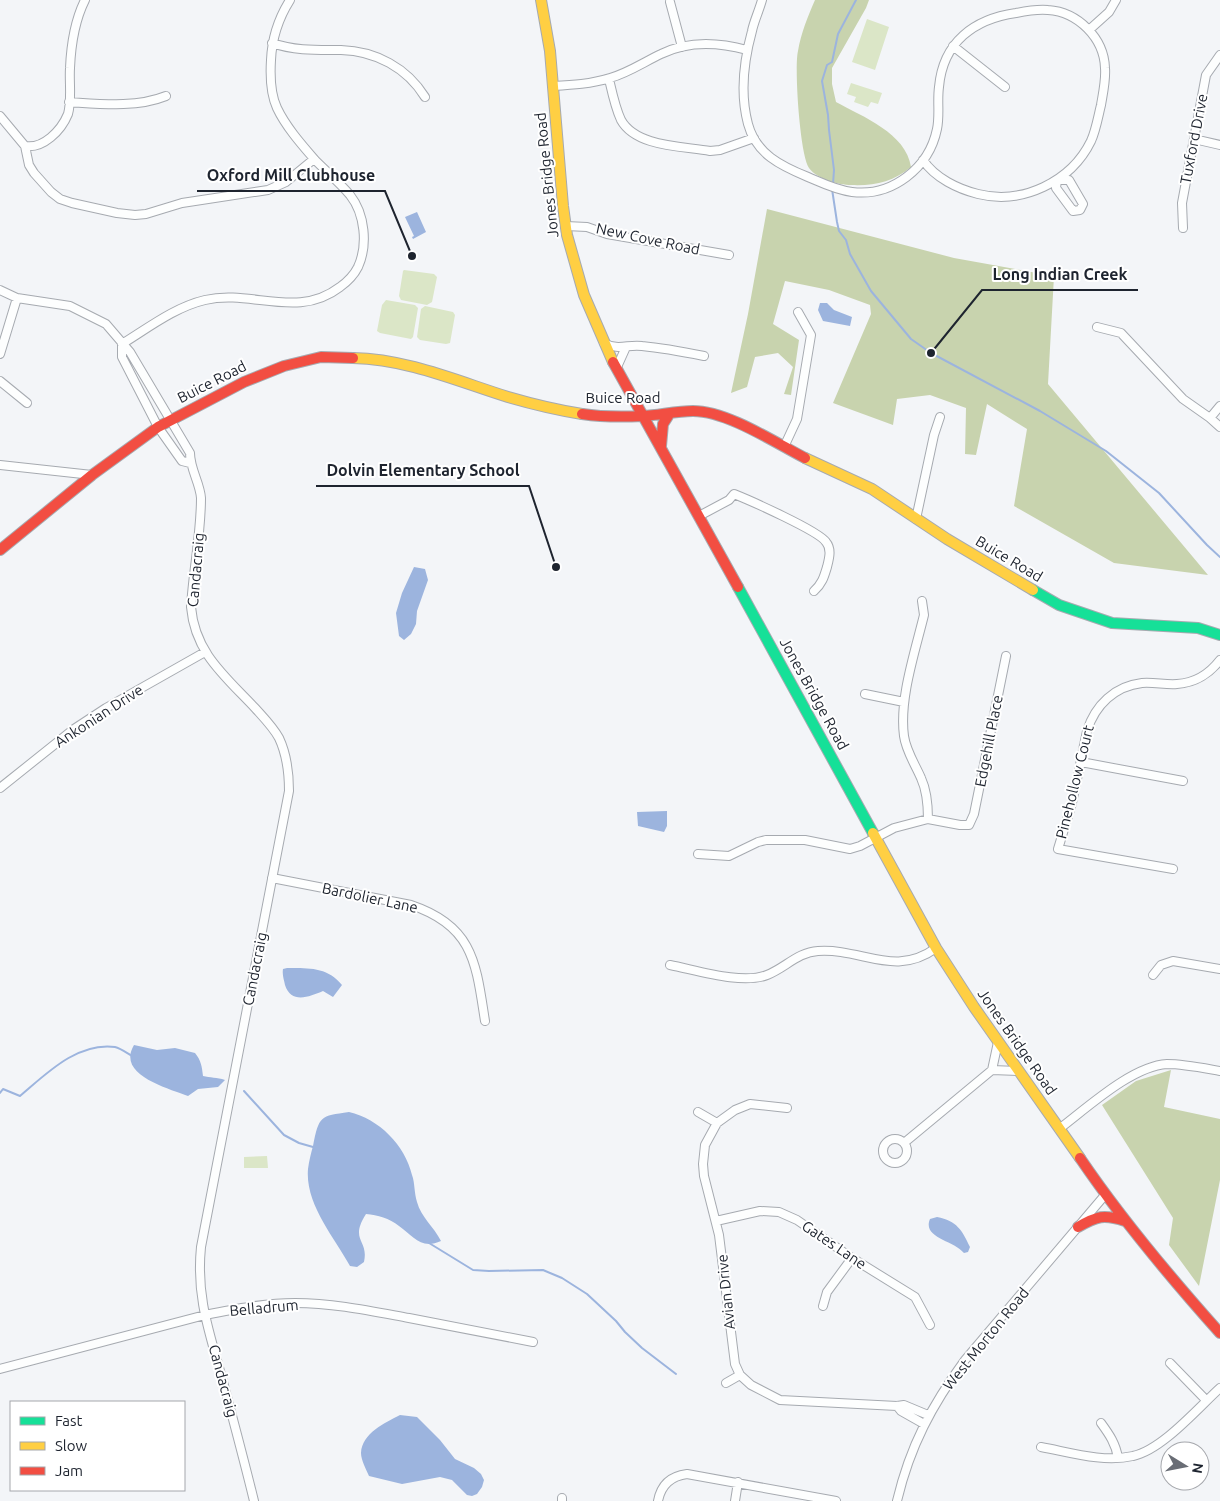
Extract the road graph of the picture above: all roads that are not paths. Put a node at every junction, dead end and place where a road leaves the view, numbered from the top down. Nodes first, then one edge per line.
1 (85, 0) edge
2 (290, 0) edge
3 (541, 0) edge
4 (762, 0) edge
5 (1116, 0) edge
6 (670, 2) dead end
7 (1089, 30) junction
8 (272, 43) junction
9 (682, 46) junction
10 (953, 46) junction
11 (747, 50) junction
12 (1220, 55) edge
13 (609, 79) junction
14 (553, 86) junction
15 (1005, 87) dead end
16 (166, 96) dead end
17 (425, 97) dead end
18 (69, 102) junction
19 (0, 116) edge
20 (754, 138) junction
21 (1194, 139) junction
22 (1220, 145) edge
23 (24, 146) junction
24 (314, 159) junction
25 (924, 160) junction
26 (566, 226) junction
27 (1183, 228) dead end
28 (729, 255) dead end
29 (0, 290) edge
30 (17, 298) junction
31 (798, 312) dead end
32 (1097, 327) dead end
33 (604, 343) junction
34 (122, 344) junction
35 (626, 347) junction
36 (0, 354) edge
37 (704, 356) dead end
38 (617, 368) junction
39 (0, 382) edge
40 (27, 403) dead end
41 (1220, 406) edge
42 (670, 413) junction
43 (643, 416) junction
44 (940, 417) dead end
45 (1210, 418) junction
46 (170, 420) junction
47 (158, 427) junction
48 (1220, 427) edge
49 (660, 447) junction
50 (784, 448) junction
51 (190, 463) junction
52 (0, 465) edge
53 (92, 475) junction
54 (699, 516) junction
55 (916, 519) junction
56 (0, 550) edge
57 (814, 590) dead end
58 (922, 601) dead end
59 (1198, 628) junction
60 (1220, 628) edge
61 (1220, 635) edge
62 (205, 652) junction
63 (1006, 656) dead end
64 (1220, 660) edge
65 (864, 694) dead end
66 (904, 702) junction
67 (1081, 762) junction
68 (1183, 781) dead end
69 (0, 788) edge
70 (928, 820) junction
71 (874, 838) junction
72 (698, 854) dead end
73 (1173, 869) dead end
74 (272, 878) junction
75 (936, 948) junction
76 (670, 965) dead end
77 (1220, 970) edge
78 (1153, 975) dead end
79 (485, 1021) dead end
80 (998, 1042) junction
81 (992, 1070) junction
82 (1019, 1071) junction
83 (1220, 1071) edge
84 (787, 1108) dead end
85 (698, 1112) dead end
86 (717, 1123) junction
87 (1059, 1129) junction
88 (904, 1144) dead end
89 (1105, 1195) junction
90 (716, 1221) junction
91 (1126, 1221) junction
92 (1078, 1227) junction
93 (852, 1258) junction
94 (823, 1306) dead end
95 (205, 1315) junction
96 (930, 1325) dead end
97 (1220, 1332) edge
98 (533, 1342) dead end
99 (1170, 1363) dead end
100 (0, 1369) edge
101 (740, 1375) junction
102 (726, 1383) dead end
103 (1220, 1388) edge
104 (1206, 1400) junction
105 (897, 1406) junction
106 (928, 1415) junction
107 (1101, 1423) dead end
108 (924, 1424) junction
109 (1041, 1447) dead end
110 (1118, 1458) junction
111 (738, 1482) junction
112 (254, 1501) edge
113 (658, 1501) edge
114 (734, 1501) edge
115 (836, 1501) edge
116 (897, 1501) edge

1 - 18 street
2 - 8 street
3 - 14 main road, Jones Bridge Road
4 - 11 street
5 - 7 street
6 - 9 street
7 - 10 street
7 - 25 street
8 - 17 street
8 - 24 street
9 - 11 street
9 - 13 street
10 - 15 street
10 - 25 street
11 - 20 street
12 - 21 street, Tuxford Drive
13 - 14 street
13 - 20 street
14 - 26 main road, Jones Bridge Road
16 - 18 street
18 - 23 street
19 - 23 street
20 - 25 street
21 - 22 street
21 - 27 street, Tuxford Drive
23 - 24 street
24 - 34 street
26 - 28 street, New Cove Road
26 - 33 main road, Jones Bridge Road
29 - 30 street, Candacraig
30 - 34 street, Candacraig
30 - 36 street
31 - 50 street
32 - 45 street
33 - 35 street
33 - 38 main road, Jones Bridge Road
34 - 46 street, Candacraig
34 - 47 street
35 - 37 street
35 - 38 street
38 - 43 main road, Jones Bridge Road
39 - 40 street
41 - 45 street
42 - 43 main road, Buice Road
42 - 49 main road
42 - 50 main road, Buice Road
43 - 46 main road, Buice Road
43 - 49 main road, Jones Bridge Road
44 - 55 street
45 - 48 street
46 - 47 main road, Buice Road
46 - 51 street, Candacraig
47 - 51 street
47 - 53 main road, Buice Road
49 - 54 main road, Jones Bridge Road
50 - 55 main road, Buice Road
51 - 62 street, Candacraig
52 - 53 street
53 - 56 main road, Buice Road
54 - 57 street
54 - 71 main road, Jones Bridge Road
55 - 59 main road, Buice Road
58 - 66 street
59 - 60 main road, Buice Road
59 - 61 main road, Buice Road
62 - 69 street, Ankonian Drive
62 - 74 street, Candacraig
63 - 70 street, Edgehill Place
64 - 67 street, Pinehollow Court
65 - 66 street
66 - 70 street
67 - 68 street
67 - 73 street, Pinehollow Court
70 - 71 street
71 - 72 street
71 - 75 main road, Jones Bridge Road
74 - 79 street, Bardolier Lane
74 - 95 street, Candacraig
75 - 76 street
75 - 80 main road, Jones Bridge Road
77 - 78 street
80 - 81 street
80 - 82 main road, Jones Bridge Road
81 - 82 street
81 - 88 street
82 - 87 main road, Jones Bridge Road
83 - 87 street
84 - 86 street, Avian Drive
85 - 86 street
86 - 90 street, Avian Drive
87 - 89 main road, Jones Bridge Road
89 - 91 main road, Jones Bridge Road
89 - 92 street, West Morton Road
90 - 93 street, Gates Lane
90 - 101 street, Avian Drive
91 - 92 main road
91 - 97 main road, Jones Bridge Road
92 - 106 street, West Morton Road
93 - 94 street
93 - 96 street, Gates Lane
95 - 98 street, Belladrum
95 - 100 street, Belladrum
95 - 112 street, Candacraig
99 - 104 street
101 - 102 street
101 - 105 street
103 - 104 street
104 - 110 street
105 - 106 street
105 - 108 street
106 - 108 street, West Morton Road
107 - 110 street
108 - 116 street, West Morton Road
109 - 110 street
111 - 113 street
111 - 114 street
111 - 115 street

